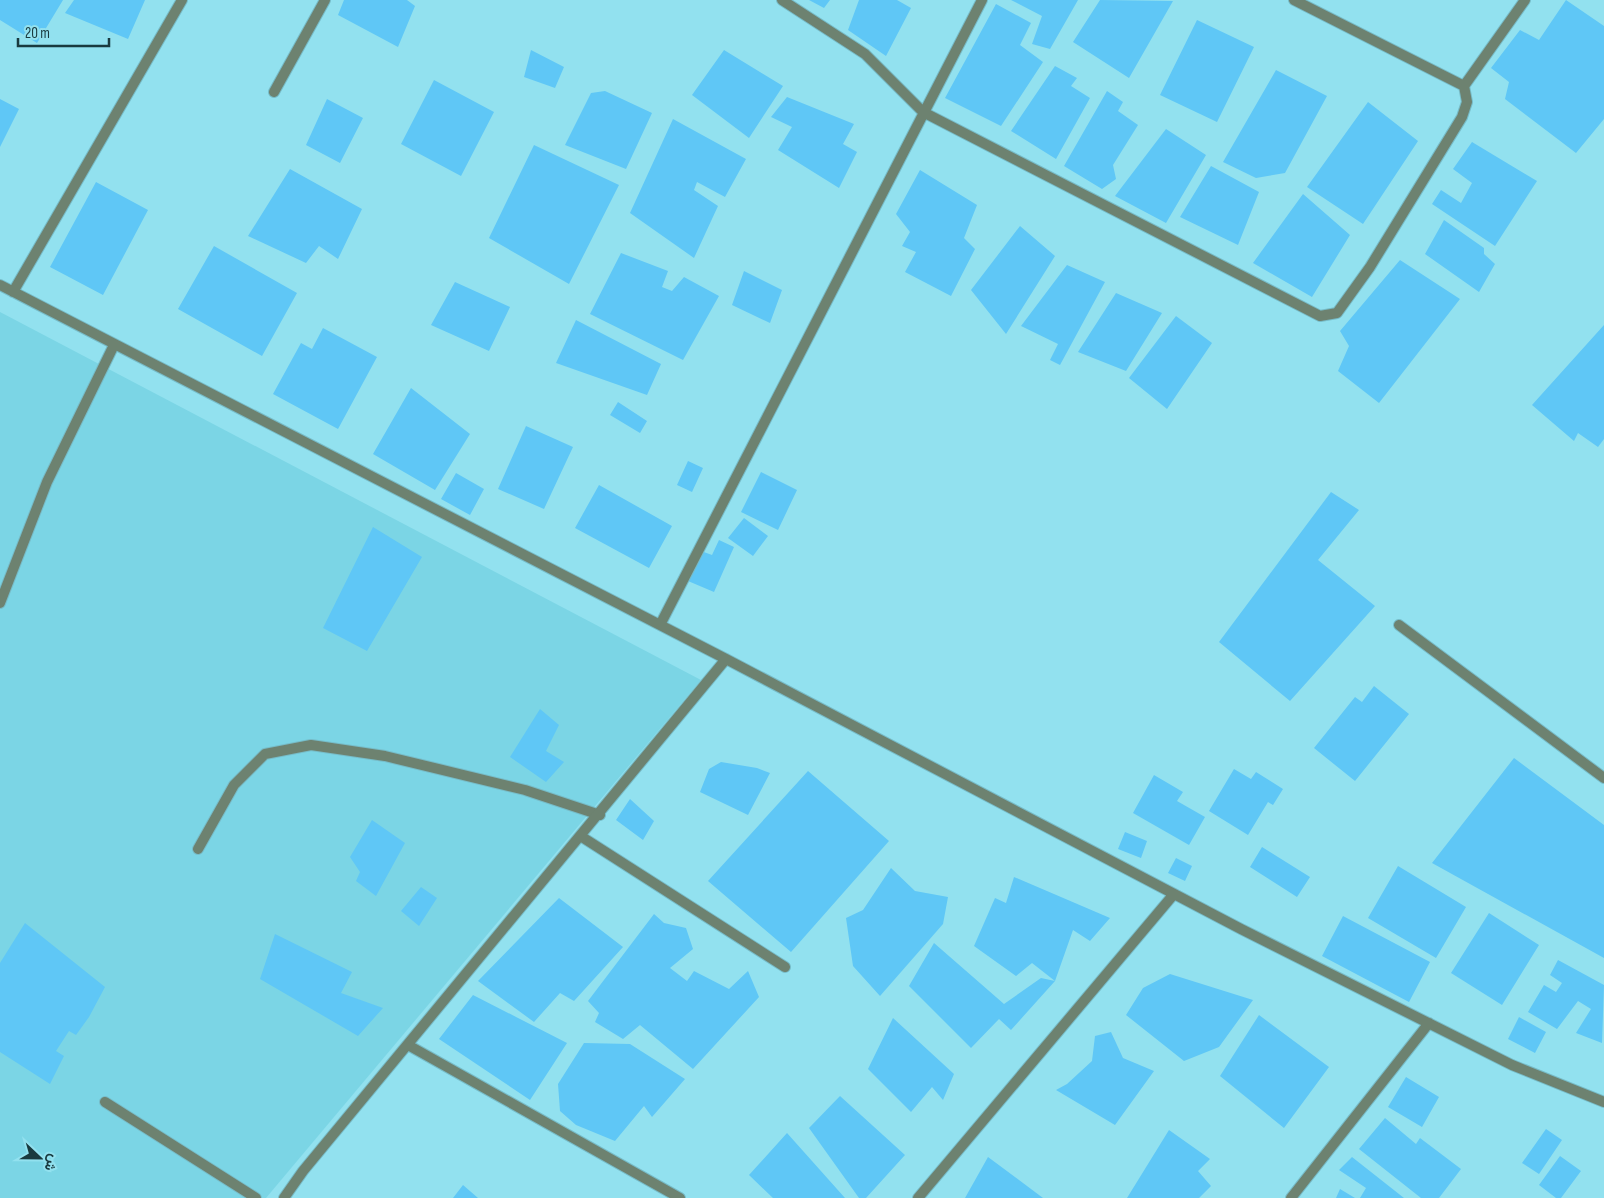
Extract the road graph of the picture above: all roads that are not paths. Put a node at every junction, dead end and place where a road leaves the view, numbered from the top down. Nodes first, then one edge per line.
1 (182, 0) edge
2 (325, 0) edge
3 (782, 0) edge
4 (982, 0) edge
5 (1294, 0) edge
6 (1525, 0) edge
7 (1464, 86) junction
8 (274, 92) dead end
9 (922, 112) junction
10 (0, 285) edge
11 (13, 292) junction
12 (114, 346) junction
13 (0, 603) edge
14 (660, 625) junction
15 (1399, 625) dead end
16 (726, 659) junction
17 (1604, 778) edge
18 (600, 814) junction
19 (582, 837) junction
20 (198, 849) dead end
21 (1174, 894) junction
22 (784, 967) dead end
23 (1429, 1022) junction
24 (408, 1045) junction
25 (105, 1102) dead end
26 (1604, 1102) edge
27 (256, 1198) edge
28 (284, 1198) edge
29 (680, 1198) edge
30 (918, 1198) edge
31 (1291, 1198) edge

1 - 11 street
2 - 8 street
3 - 9 street
4 - 9 street
5 - 7 street
6 - 7 street
7 - 9 street
9 - 14 street
10 - 11 street
11 - 12 street
12 - 13 street
12 - 14 street
14 - 16 street
15 - 17 street
16 - 18 street
16 - 21 street
18 - 19 street
18 - 20 street
19 - 22 street
19 - 24 street
21 - 23 street
21 - 30 street
23 - 26 street
23 - 31 street
24 - 28 street
24 - 29 street
25 - 27 street

